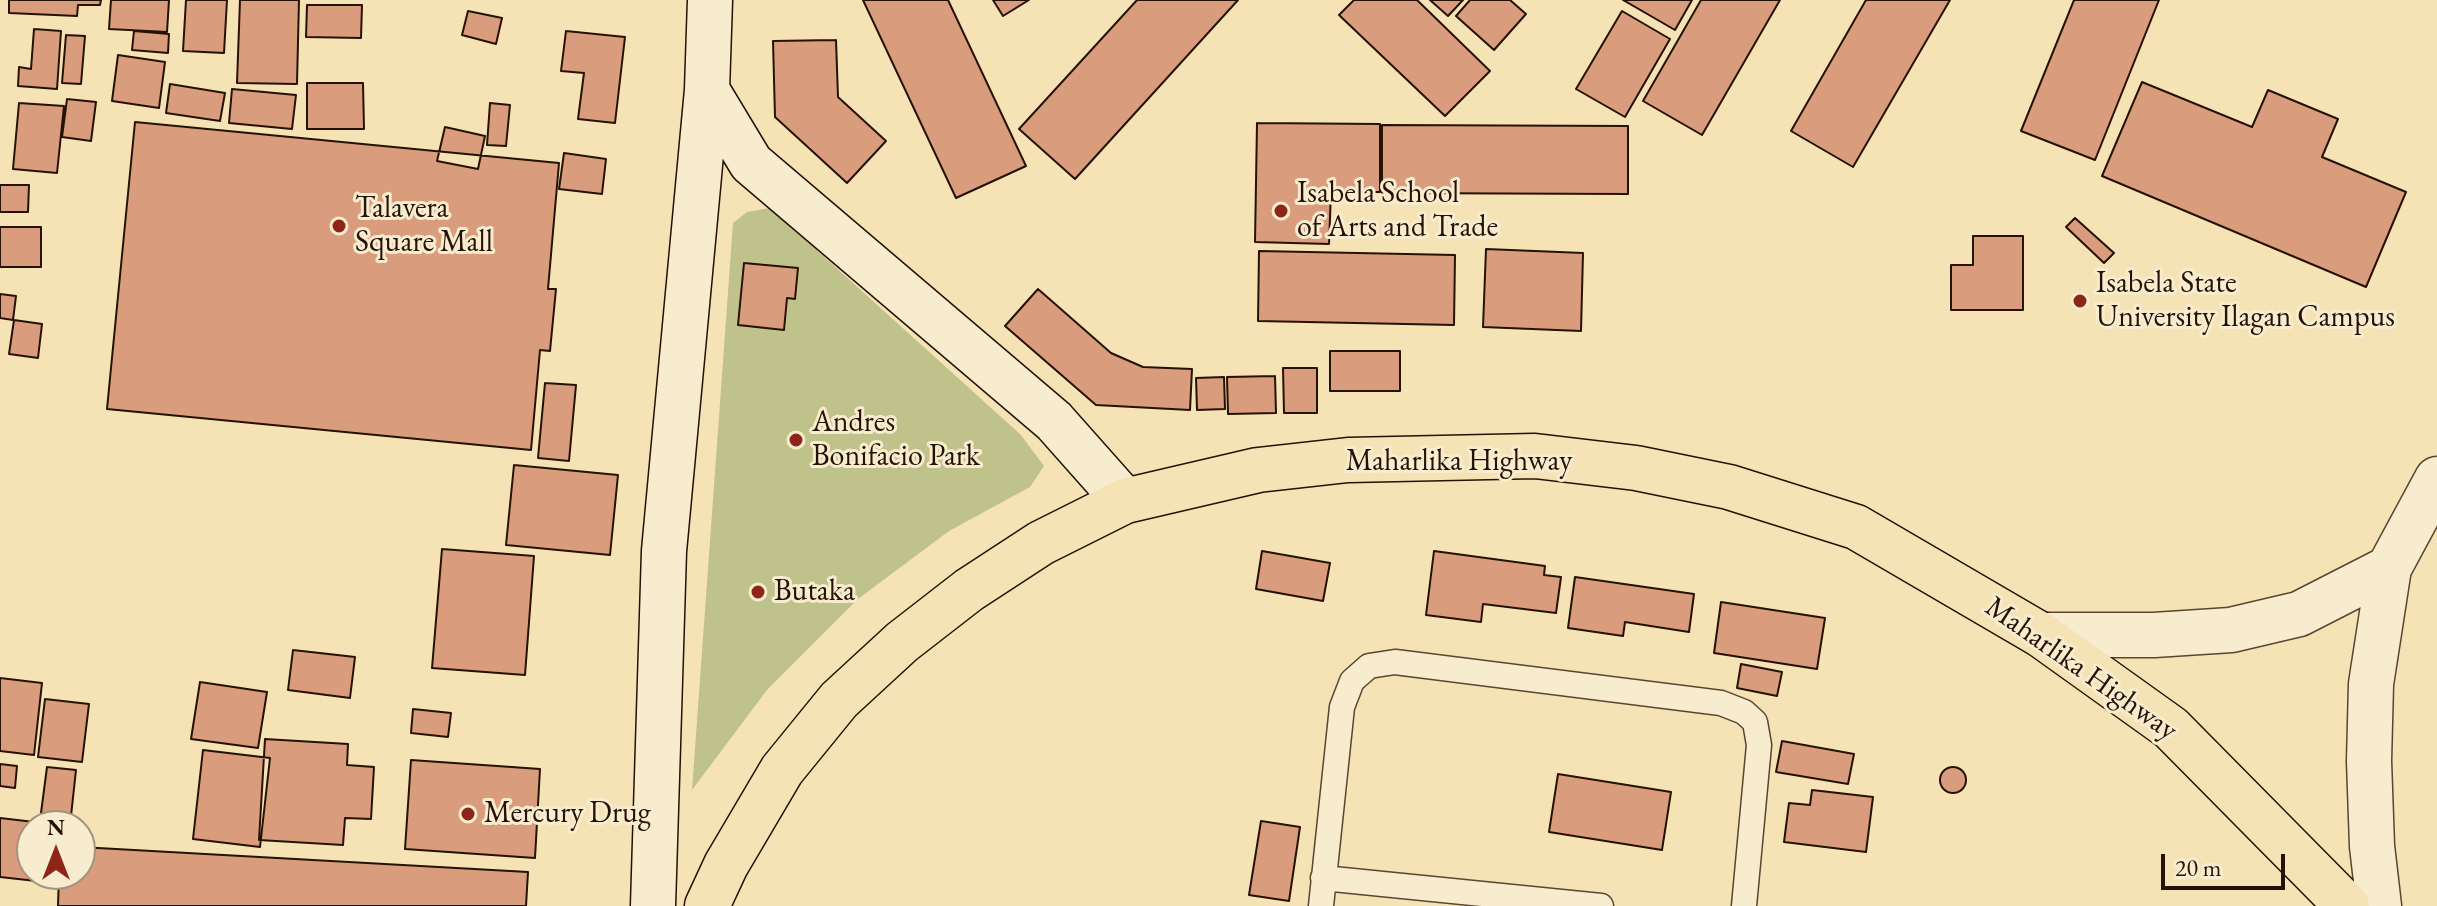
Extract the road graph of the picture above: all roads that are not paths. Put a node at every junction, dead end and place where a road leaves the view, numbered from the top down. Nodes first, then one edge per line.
1 (710, 0) edge
2 (707, 90) junction
3 (2437, 479) edge
4 (1125, 501) junction
5 (2412, 544) edge
6 (2041, 635) junction
7 (1323, 878) junction
8 (653, 906) edge
9 (707, 906) edge
10 (1321, 906) edge
11 (1601, 906) edge
12 (1744, 906) edge
13 (2347, 906) edge
14 (2379, 906) edge

1 - 2 main road
2 - 4 main road
2 - 8 main road
3 - 5 main road
4 - 6 highway, Maharlika Highway
4 - 9 highway, Maharlika Highway
5 - 6 main road
5 - 14 main road
6 - 13 highway, Maharlika Highway
7 - 10 lane
7 - 11 lane
7 - 12 lane

